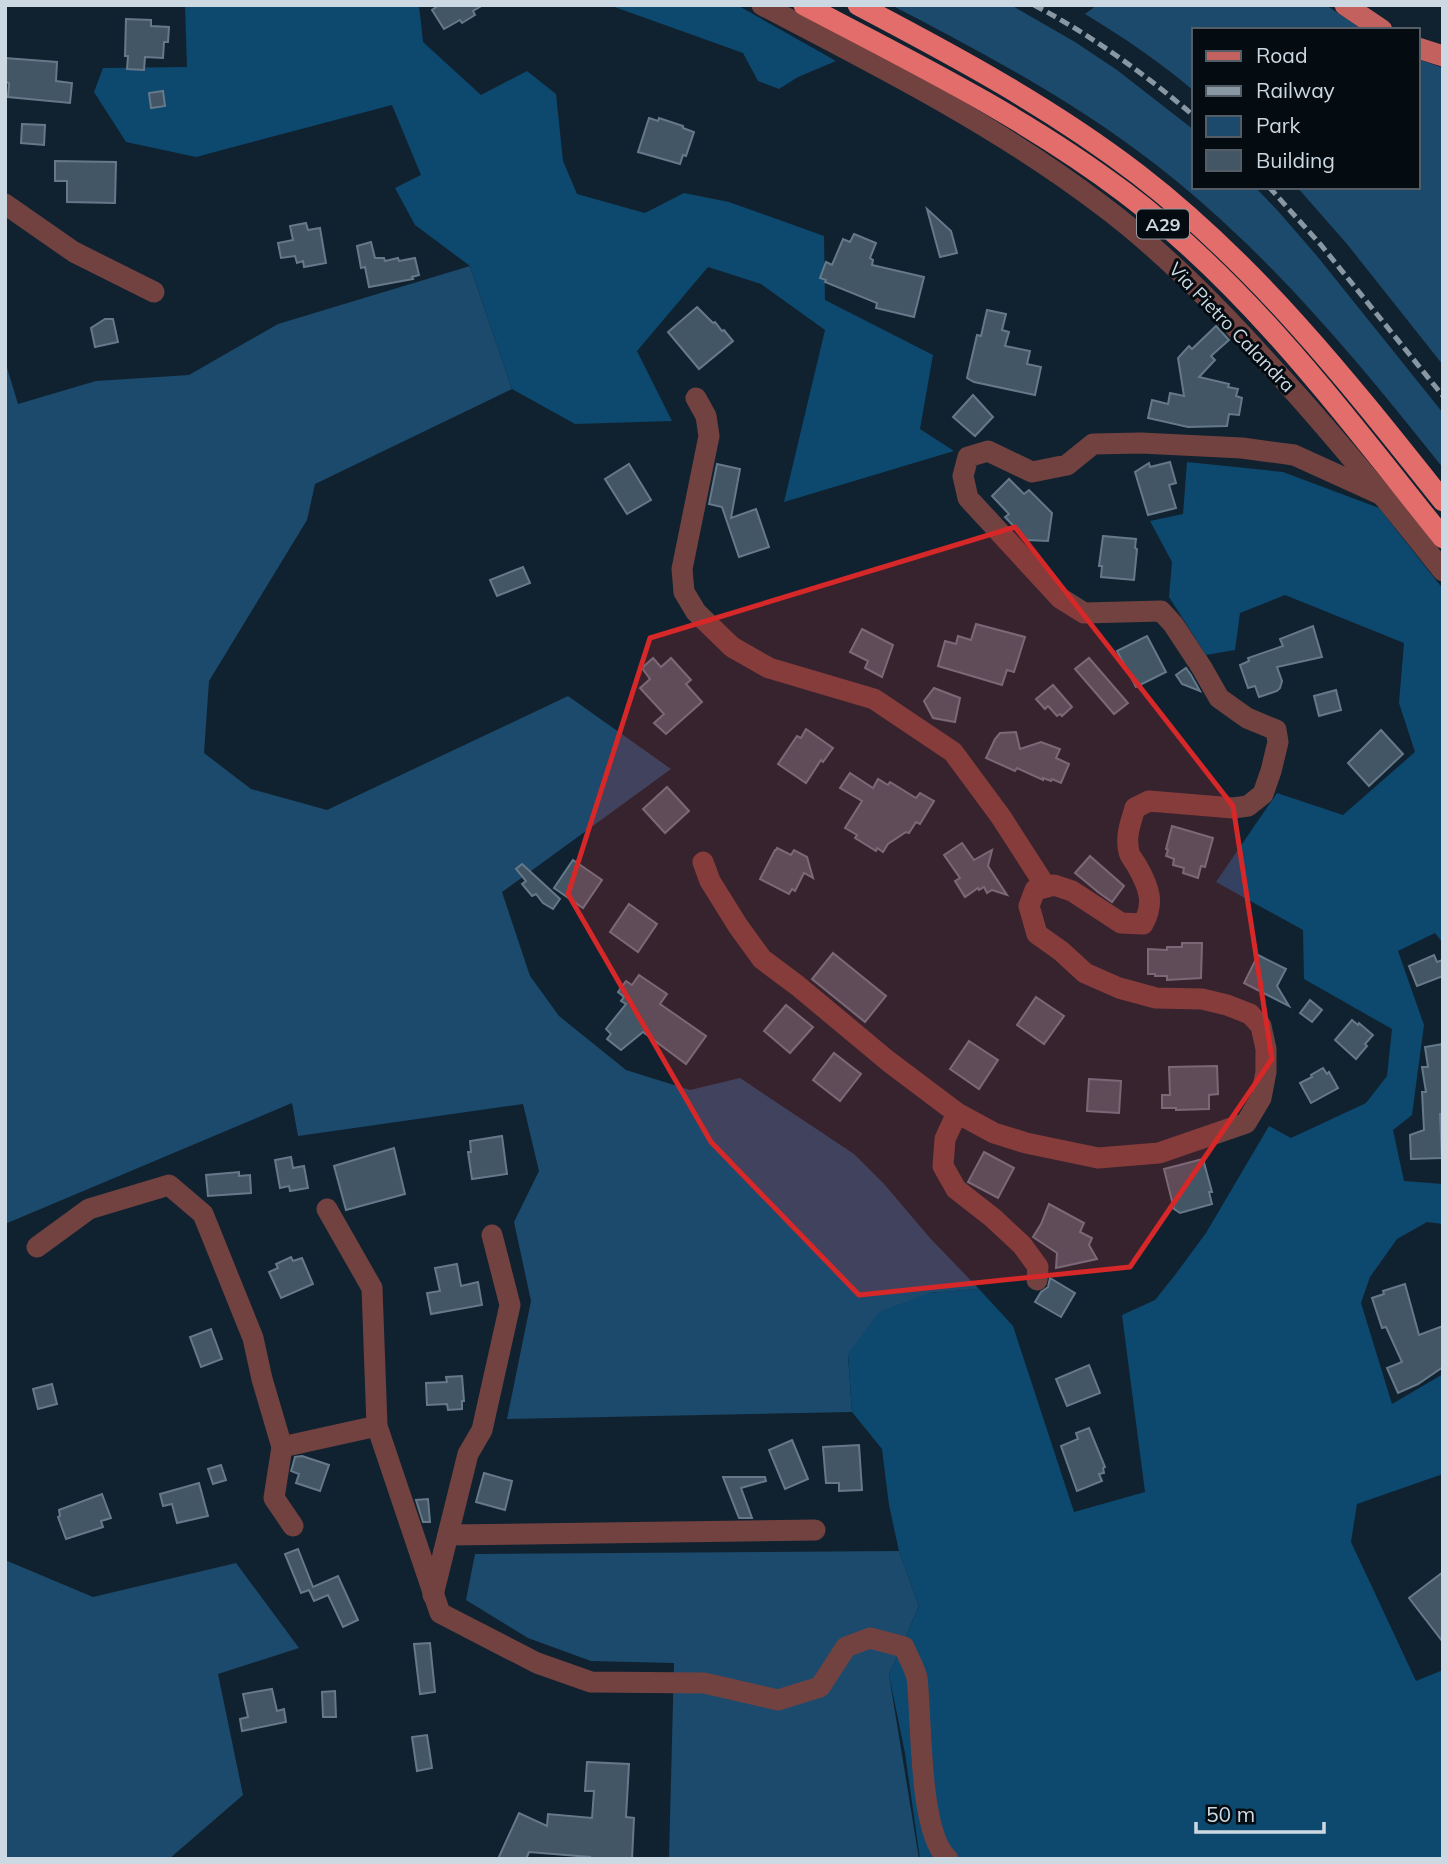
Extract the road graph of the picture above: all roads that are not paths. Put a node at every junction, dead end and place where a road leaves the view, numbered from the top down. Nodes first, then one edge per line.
1 (762, 5) edge
2 (804, 5) edge
3 (858, 5) edge
4 (1345, 5) edge
5 (1379, 28) edge
6 (1420, 49) edge
7 (1443, 57) edge
8 (5, 204) edge
9 (154, 292) dead end
10 (696, 397) dead end
11 (1382, 495) junction
12 (1443, 501) edge
13 (1443, 538) edge
14 (1443, 570) edge
15 (703, 862) dead end
16 (1046, 887) junction
17 (957, 1113) junction
18 (327, 1209) dead end
19 (492, 1235) dead end
20 (37, 1247) dead end
21 (1037, 1280) dead end
22 (377, 1426) junction
23 (282, 1447) junction
24 (293, 1526) dead end
25 (815, 1530) dead end
26 (448, 1535) junction
27 (433, 1595) junction
28 (948, 1859) edge

1 - 11 street, Via Pietro Calandra
2 - 13 highway, A29
3 - 12 highway, A29
4 - 5 main road
6 - 7 main road
8 - 9 street
10 - 16 street
11 - 14 street, Via Pietro Calandra
11 - 16 street
15 - 17 street
16 - 17 street
17 - 21 street
18 - 22 street
19 - 26 street
20 - 23 street
22 - 23 street
22 - 27 street
23 - 24 street
25 - 26 street
26 - 27 street
27 - 28 street

